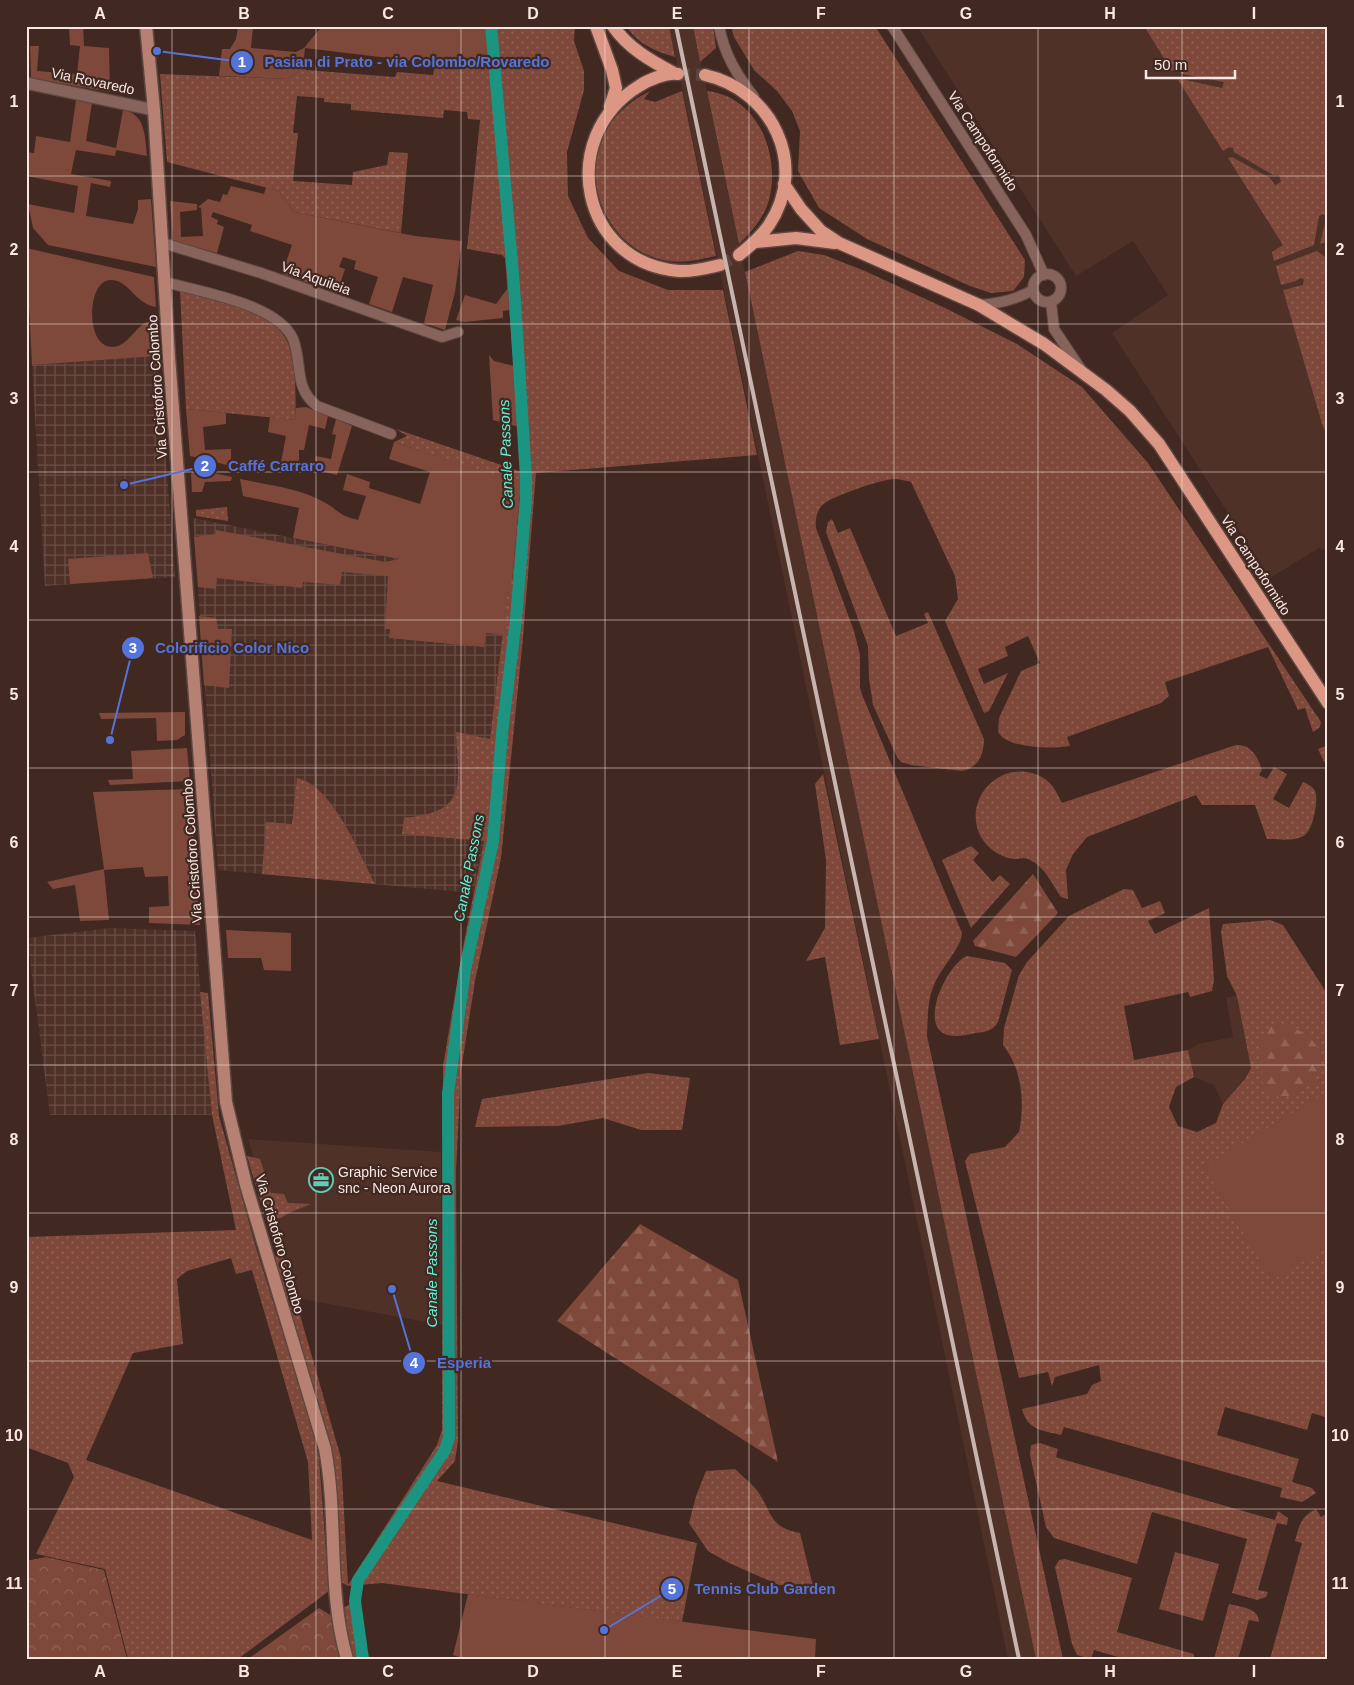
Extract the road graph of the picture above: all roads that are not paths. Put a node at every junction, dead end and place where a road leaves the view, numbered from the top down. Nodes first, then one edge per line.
1 (146, 26) edge
2 (596, 26) edge
3 (613, 26) edge
4 (892, 26) edge
5 (720, 31) edge
6 (705, 75) tunnel mouth
7 (26, 82) edge
8 (759, 104) junction
9 (154, 110) junction
10 (608, 111) junction
11 (784, 184) junction
12 (756, 242) junction
13 (163, 243) junction
14 (839, 243) junction
15 (739, 255) tunnel mouth
16 (720, 265) tunnel mouth
17 (1044, 275) junction
18 (166, 282) junction
19 (1033, 290) junction
20 (1051, 302) junction
21 (979, 305) junction
22 (458, 332) dead end
23 (1081, 369) junction
24 (391, 434) dead end
25 (1328, 703) edge
26 (348, 1659) edge

1 - 9 main road, Via Cristoforo Colombo
2 - 10 main road
3 - 10 main road
4 - 17 street, Via Campoformido
5 - 8 street
6 - 8 main road
7 - 9 street, Via Rovaredo
8 - 11 main road
9 - 13 main road, Via Cristoforo Colombo
10 - 16 main road
11 - 12 main road
11 - 14 main road
12 - 14 main road
12 - 15 main road
13 - 18 main road, Via Cristoforo Colombo
13 - 22 street, Via Aquileia
14 - 21 main road, Via Campoformido
17 - 19 street
17 - 20 street, Via Campoformido
18 - 24 street
18 - 26 main road, Via Cristoforo Colombo
19 - 20 street
19 - 21 street
20 - 23 street
21 - 23 main road, Via Campoformido
23 - 25 main road, Via Campoformido

